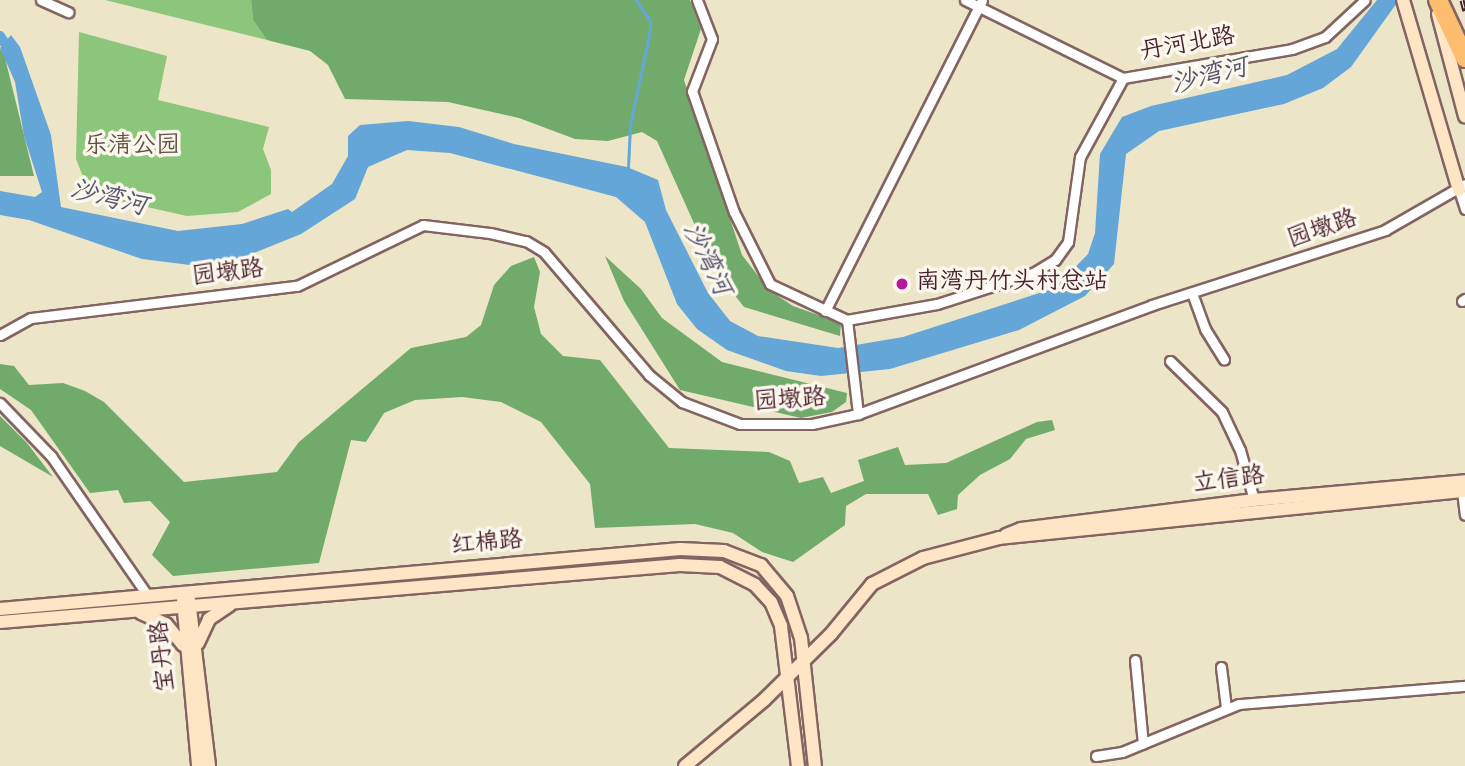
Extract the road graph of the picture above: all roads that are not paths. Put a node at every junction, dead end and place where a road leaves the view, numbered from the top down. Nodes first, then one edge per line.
1 (41, 0) edge
2 (697, 0) edge
3 (965, 0) edge
4 (1365, 0) edge
5 (1403, 0) edge
6 (1436, 0) edge
7 (1449, 0) edge
8 (980, 3) edge
9 (68, 12) dead end
10 (1465, 58) edge
11 (1123, 78) junction
12 (1465, 117) edge
13 (1462, 187) edge
14 (1465, 209) edge
15 (1192, 293) junction
16 (825, 311) junction
17 (847, 320) junction
18 (0, 335) edge
19 (1224, 359) dead end
20 (1170, 361) dead end
21 (0, 403) edge
22 (858, 414) junction
23 (1464, 488) edge
24 (1315, 499) junction
25 (1254, 500) junction
26 (1465, 515) edge
27 (1105, 523) junction
28 (185, 593) junction
29 (148, 596) junction
30 (237, 602) junction
31 (187, 606) junction
32 (0, 609) edge
33 (130, 611) junction
34 (0, 622) edge
35 (191, 651) junction
36 (1135, 660) dead end
37 (803, 661) junction
38 (1221, 667) dead end
39 (789, 676) junction
40 (1465, 686) edge
41 (1226, 708) junction
42 (1143, 744) junction
43 (1096, 756) dead end
44 (198, 766) edge
45 (209, 766) edge
46 (685, 766) edge
47 (798, 766) edge
48 (815, 766) edge

1 - 9 street
2 - 16 street
3 - 8 street
4 - 11 street, 丹河北路
5 - 13 main road
6 - 10 highway
6 - 12 main road
7 - 10 highway
8 - 11 street
8 - 16 street
11 - 17 street, 丹河北路
13 - 14 street
13 - 15 street, 园墩路
15 - 19 street
15 - 22 street, 园墩路
16 - 17 street
17 - 22 street
18 - 22 street, 园墩路
20 - 25 street
21 - 29 street
23 - 24 main road, 立信路
23 - 26 street
24 - 25 main road, 立信路
24 - 27 main road, 立信路
25 - 27 main road, 立信路
27 - 37 main road, 立信路
28 - 29 main road, 红棉路
28 - 31 main road, 宝丹路
28 - 37 main road, 红棉路
29 - 32 main road, 红棉路
30 - 31 main road, 红棉路
30 - 35 main road
30 - 39 main road, 红棉路
31 - 33 main road, 红棉路
31 - 35 main road, 宝丹路
33 - 34 main road, 红棉路
33 - 35 main road
35 - 44 main road, 宝丹路
35 - 45 main road, 宝丹路
36 - 42 street
37 - 39 main road, 立信路
37 - 48 main road, 红棉路
38 - 41 street
39 - 46 main road, 立信路
39 - 47 main road, 红棉路
40 - 41 street
41 - 42 street
42 - 43 street

